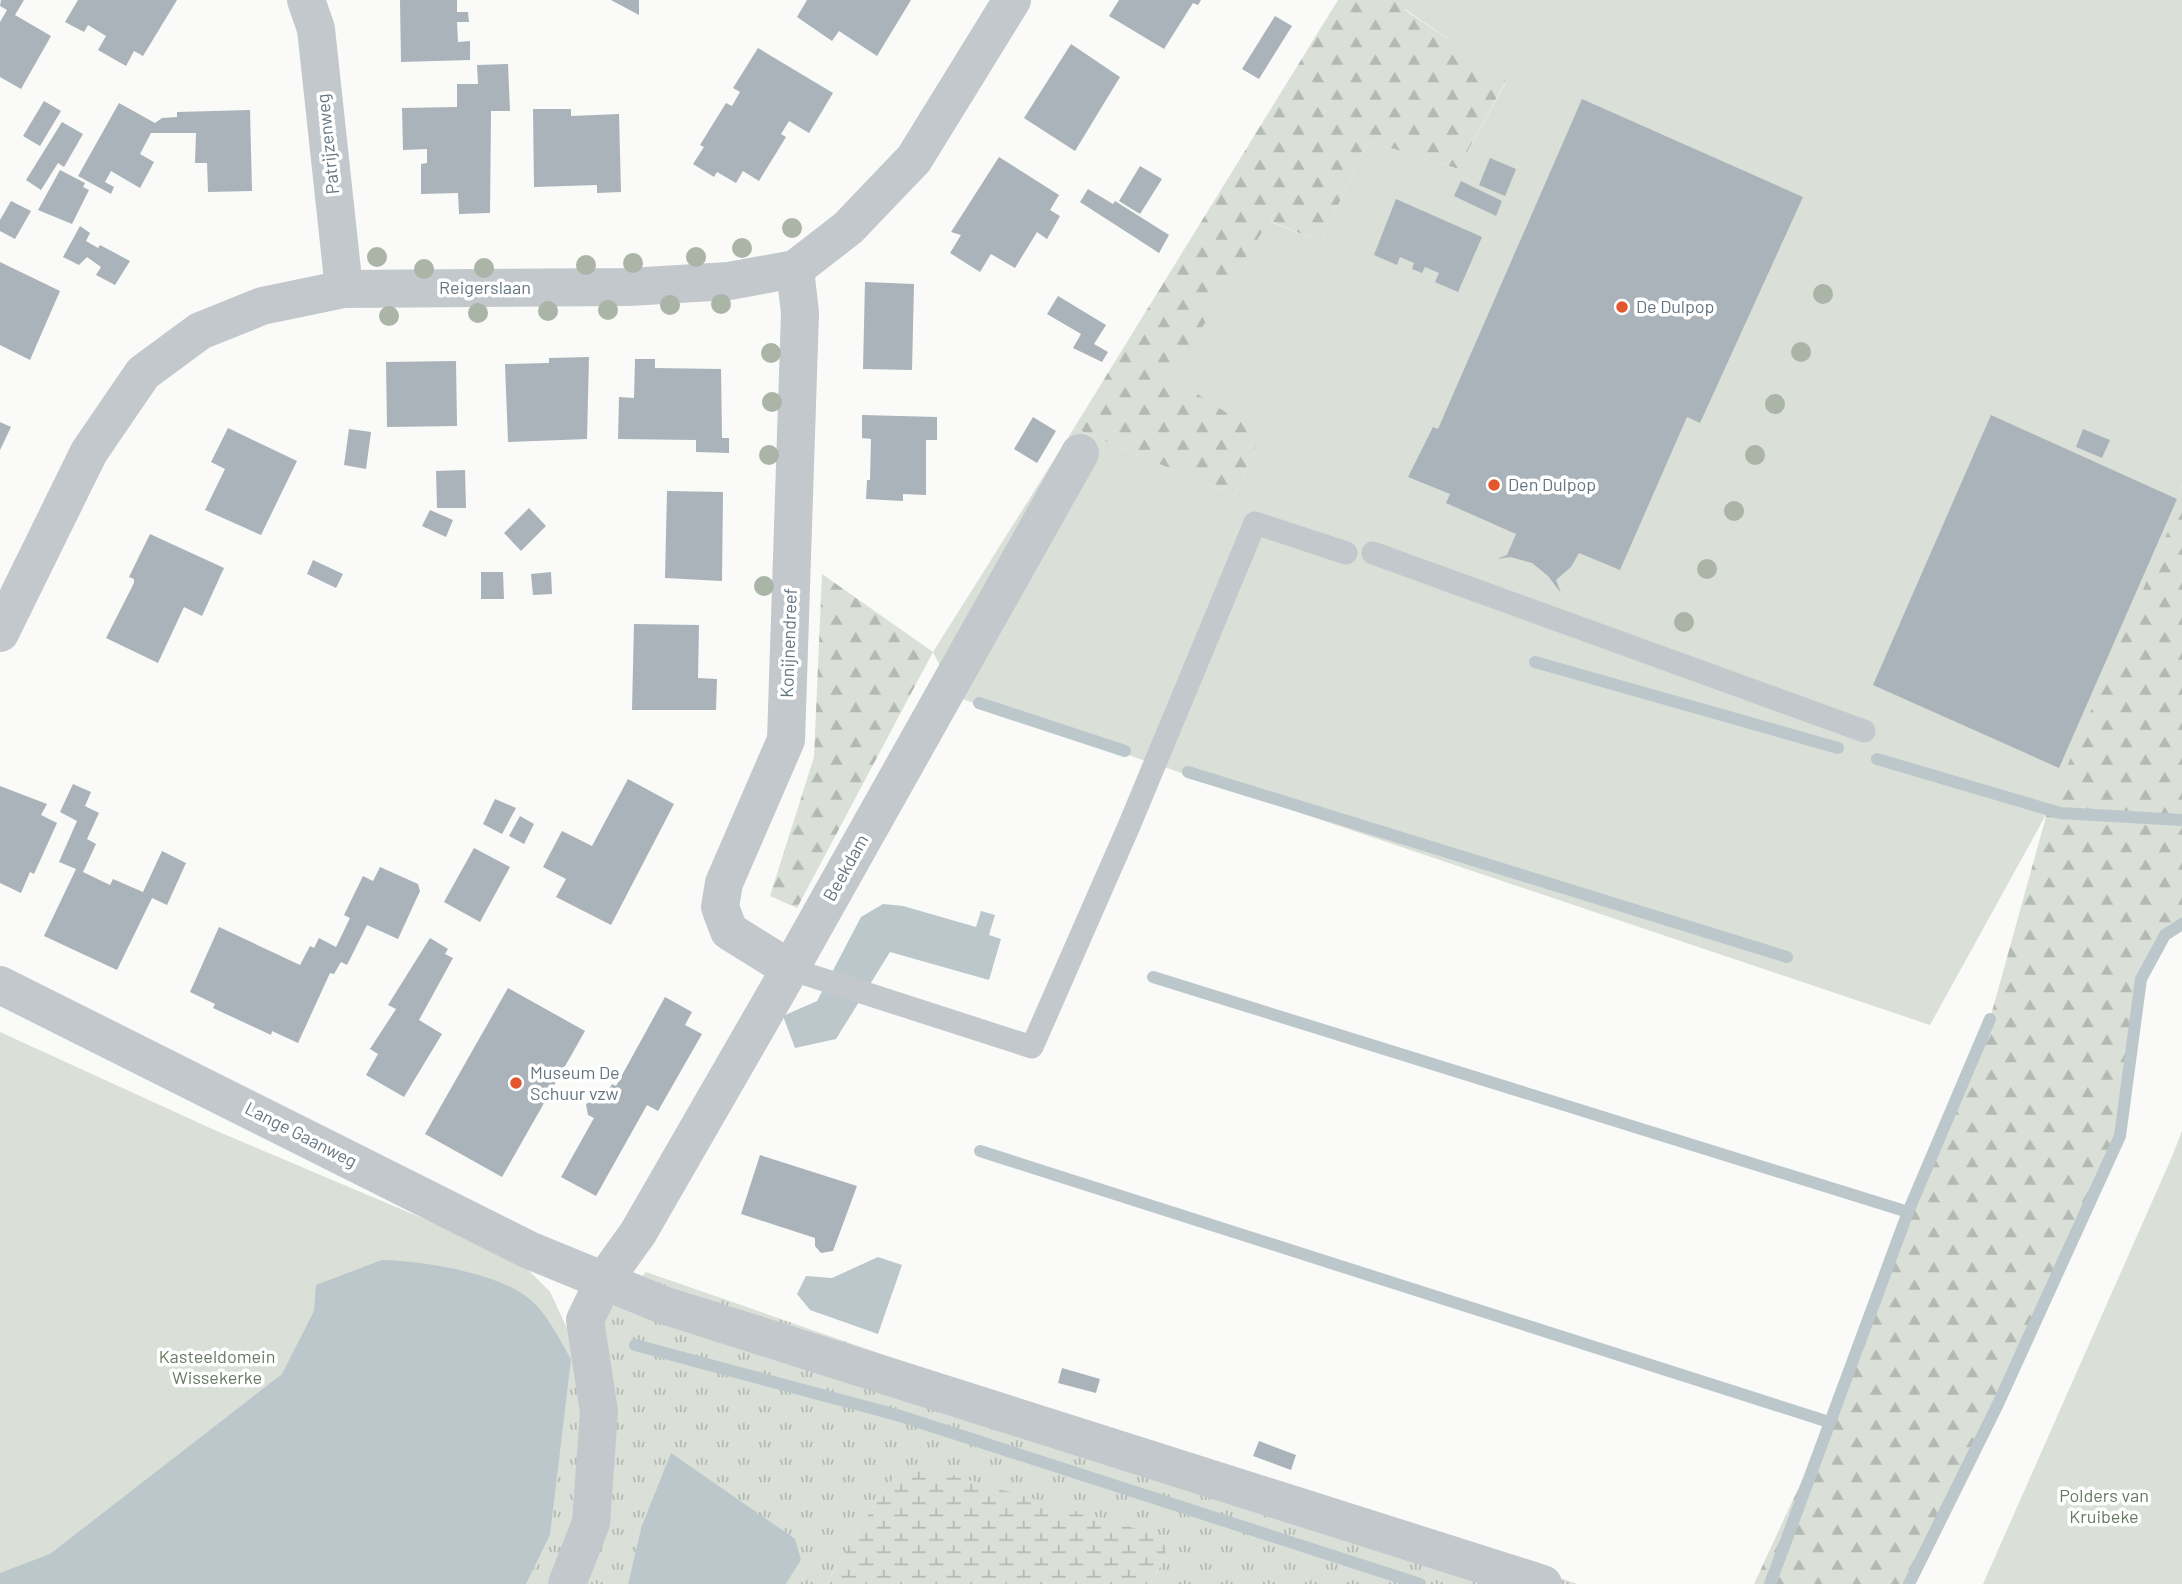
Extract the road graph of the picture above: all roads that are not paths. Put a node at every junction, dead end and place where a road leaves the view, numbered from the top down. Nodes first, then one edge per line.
1 (306, 0) edge
2 (1012, 0) edge
3 (795, 269) junction
4 (344, 289) junction
5 (1080, 453) dead end
6 (1346, 553) dead end
7 (1373, 553) dead end
8 (0, 633) edge
9 (1864, 730) dead end
10 (790, 969) junction
11 (0, 985) edge
12 (605, 1279) junction
13 (567, 1584) edge
14 (1544, 1584) edge

1 - 4 street, Patrijzenweg
2 - 3 street, Reigerslaan
3 - 4 street, Reigerslaan
3 - 10 street, Konijnendreef
4 - 8 street, Reigerslaan
5 - 10 street, Beekdam
6 - 10 lane
7 - 9 lane
10 - 12 street, Beekdam
11 - 12 street, Lange Gaanweg
12 - 13 street, Beekdam
12 - 14 street, Lange Gaanweg

